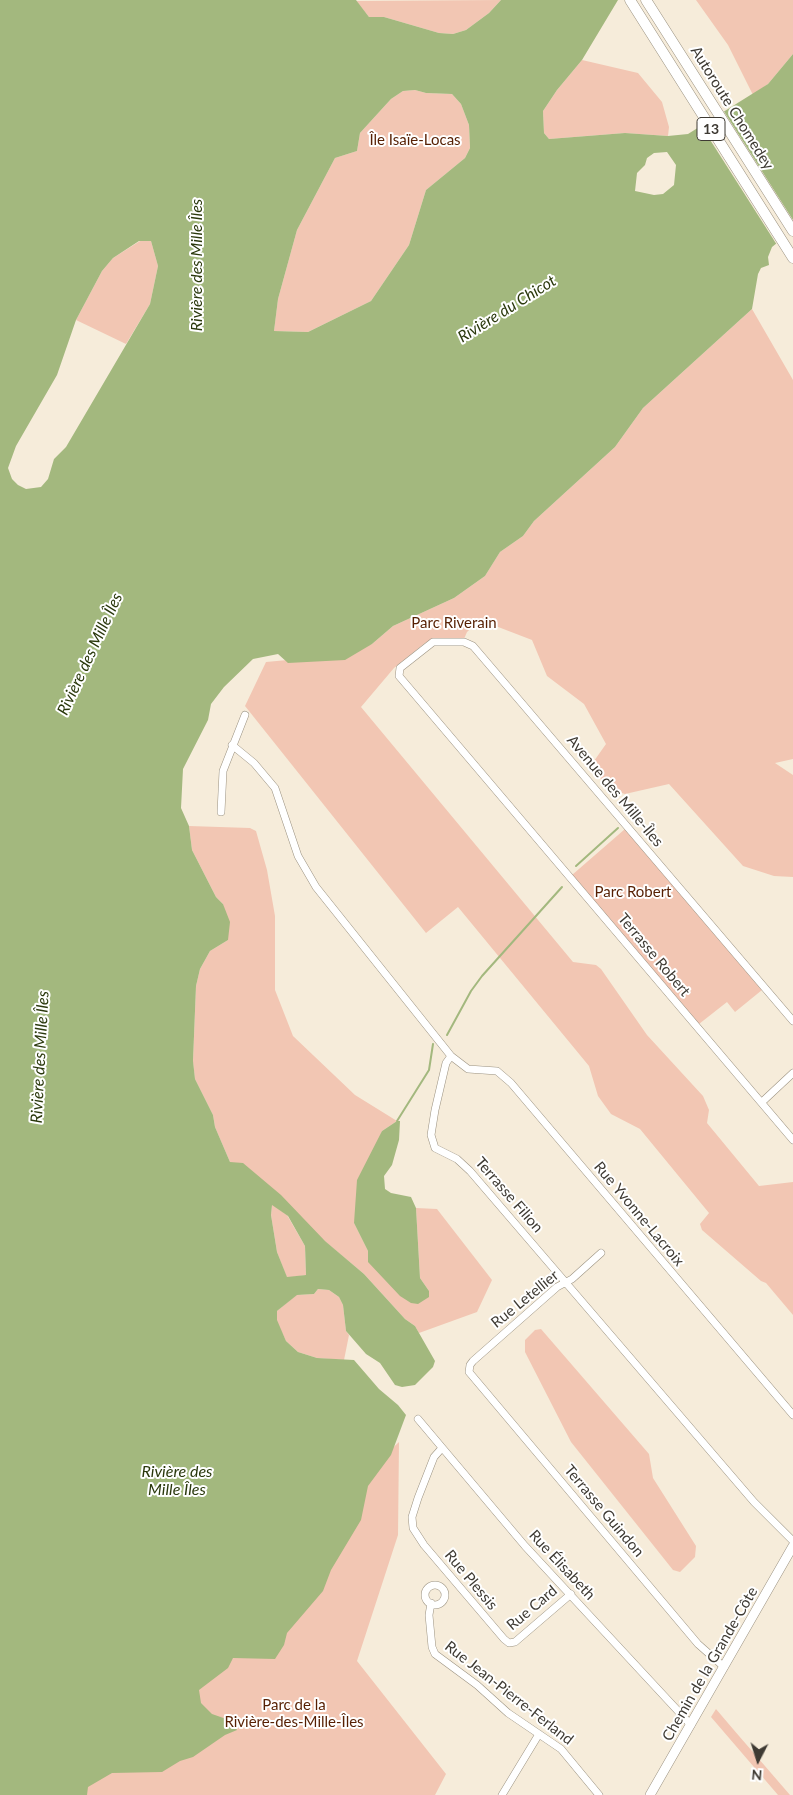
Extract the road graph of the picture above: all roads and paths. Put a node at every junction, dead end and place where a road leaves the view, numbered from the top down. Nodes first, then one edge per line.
1 (630, 0) edge
2 (646, 0) edge
3 (793, 231) edge
4 (793, 258) edge
5 (398, 673) joint
6 (245, 715) dead end
7 (232, 745) junction
8 (221, 812) dead end
9 (793, 1021) edge
10 (451, 1056) junction
11 (793, 1073) edge
12 (762, 1102) junction
13 (793, 1140) edge
14 (601, 1253) dead end
15 (566, 1282) junction
16 (469, 1368) joint
17 (793, 1415) edge
18 (418, 1419) dead end
19 (442, 1448) junction
20 (793, 1541) edge
21 (793, 1546) edge
22 (571, 1594) junction
23 (431, 1603) dead end
24 (510, 1643) joint
25 (724, 1668) junction
26 (691, 1725) junction
27 (538, 1734) junction
28 (502, 1795) edge
29 (599, 1795) edge
30 (650, 1795) edge

1 - 4 highway, Autoroute Chomedey / 13
2 - 3 highway, Autoroute Chomedey / 13
5 - 9 street, Avenue des Mille-Îles
5 - 12 street, Terrasse Robert
6 - 7 street
7 - 8 street
7 - 10 street
10 - 15 street, Terrasse Filion
10 - 17 street, Rue Yvonne-Lacroix
11 - 12 street
12 - 13 street, Terrasse Robert
14 - 15 street, Rue Letellier
15 - 16 street, Rue Letellier
15 - 20 street, Terrasse Filion
16 - 25 street, Terrasse Guindon
18 - 19 street, Rue Élisabeth
19 - 22 street, Rue Élisabeth
19 - 24 street, Rue Plessis
21 - 25 main road, Chemin de la Grande-Côte
22 - 24 street, Rue Card
22 - 26 street, Rue Élisabeth
23 - 27 street, Rue Jean-Pierre-Ferland
25 - 26 main road, Chemin de la Grande-Côte
26 - 30 main road, Chemin de la Grande-Côte
27 - 28 street
27 - 29 street, Rue Jean-Pierre-Ferland

